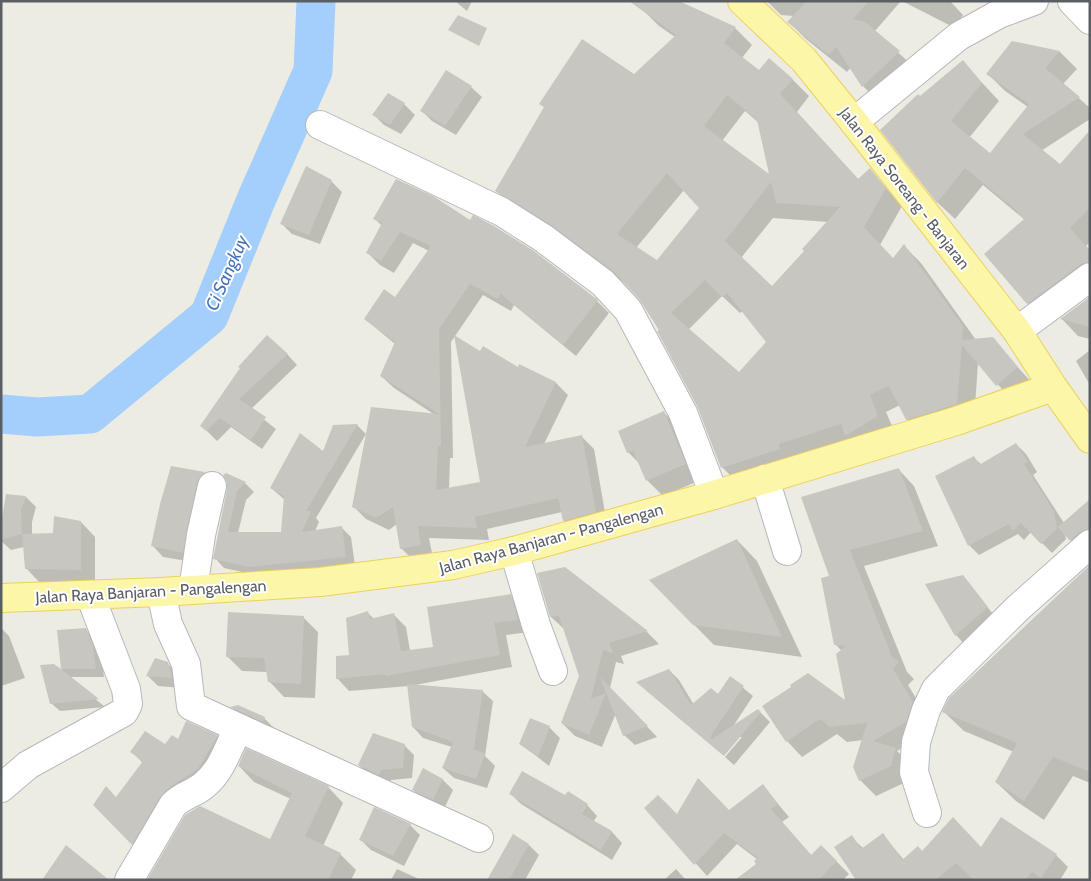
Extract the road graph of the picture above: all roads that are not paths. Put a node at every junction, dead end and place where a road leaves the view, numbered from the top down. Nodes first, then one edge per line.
1 (742, 1) edge
2 (1034, 1) edge
3 (1072, 1) edge
4 (1090, 20) edge
5 (854, 122) junction
6 (320, 125) dead end
7 (1090, 277) edge
8 (1017, 331) junction
9 (1052, 387) junction
10 (1090, 439) edge
11 (765, 479) junction
12 (212, 486) dead end
13 (714, 494) junction
14 (1090, 544) edge
15 (514, 551) junction
16 (787, 551) dead end
17 (193, 590) junction
18 (161, 592) junction
19 (92, 595) junction
20 (1, 598) edge
21 (553, 671) dead end
22 (238, 728) junction
23 (1, 788) edge
24 (927, 812) dead end
25 (479, 838) dead end
26 (129, 880) edge

1 - 5 main road, Jalan Raya Soreang - Banjaran
2 - 5 street
3 - 4 street
5 - 8 main road, Jalan Raya Soreang - Banjaran
6 - 13 street
7 - 8 street
8 - 9 main road, Jalan Raya Soreang - Banjaran
9 - 10 main road, Jalan Raya Soreang - Banjaran
9 - 11 main road, Jalan Raya Banjaran - Pangalengan
11 - 13 main road, Jalan Raya Banjaran - Pangalengan
11 - 16 street
12 - 17 street
13 - 15 main road, Jalan Raya Banjaran - Pangalengan
14 - 24 street
15 - 17 main road, Jalan Raya Banjaran - Pangalengan
15 - 21 street
17 - 18 main road, Jalan Raya Banjaran - Pangalengan
18 - 19 main road, Jalan Raya Banjaran - Pangalengan
18 - 22 street
19 - 20 main road, Jalan Raya Banjaran - Pangalengan
19 - 23 street
22 - 25 street
22 - 26 street

